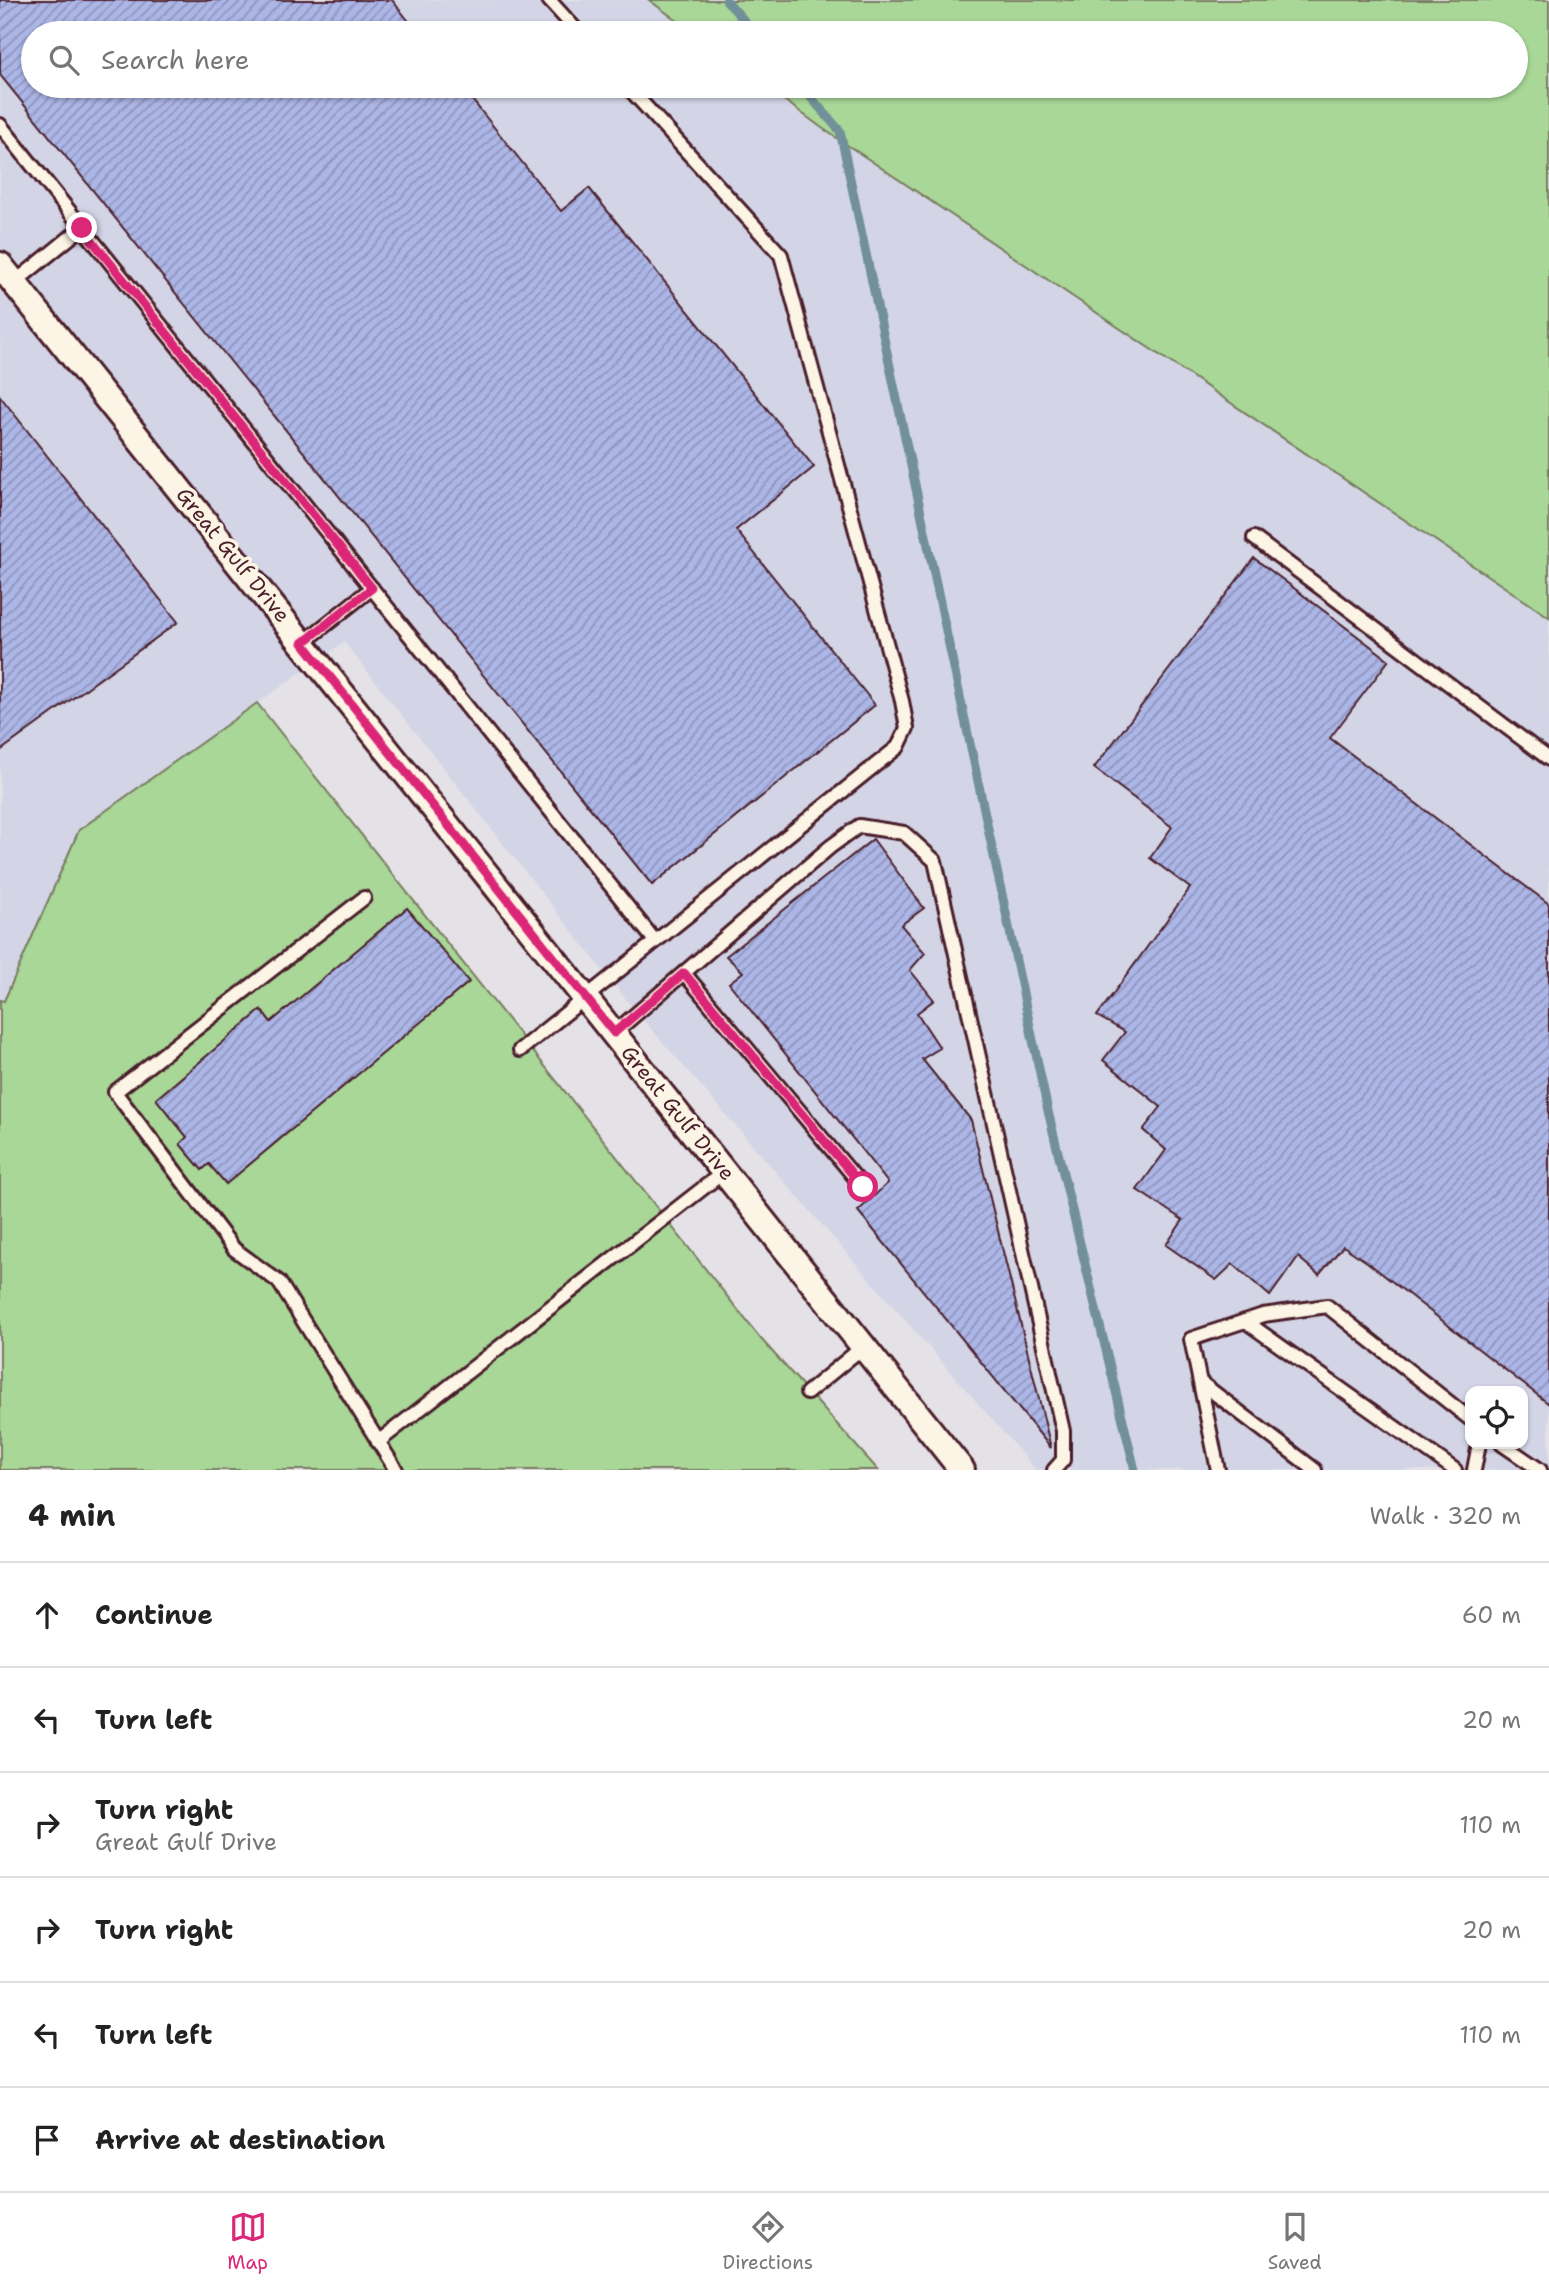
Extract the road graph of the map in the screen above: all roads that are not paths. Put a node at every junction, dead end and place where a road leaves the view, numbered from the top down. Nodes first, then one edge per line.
1 (549, 0) edge
2 (568, 21) edge
3 (638, 98) edge
4 (0, 125) edge
5 (82, 228) junction
6 (7, 274) edge
7 (1254, 538) dead end
8 (372, 588) junction
9 (303, 643) junction
10 (1549, 759) edge
11 (364, 898) dead end
12 (655, 941) junction
13 (684, 973) junction
14 (585, 996) junction
15 (614, 1033) junction
16 (520, 1050) dead end
17 (725, 1171) junction
18 (863, 1187) dead end
19 (1245, 1321) junction
20 (864, 1346) junction
21 (1200, 1381) junction
22 (807, 1393) dead end
23 (1465, 1415) edge
24 (378, 1442) junction
25 (1478, 1449) edge
26 (1509, 1449) edge
27 (396, 1470) edge
28 (962, 1470) edge
29 (1054, 1470) edge
30 (1218, 1470) edge
31 (1315, 1470) edge
32 (1455, 1470) edge
33 (1474, 1470) edge
34 (1540, 1470) edge

1 - 2 lane
3 - 12 lane
4 - 5 lane
5 - 6 lane
5 - 8 lane
6 - 9 street, Great Gulf Drive
7 - 10 lane
8 - 9 lane
8 - 12 lane
9 - 14 street, Great Gulf Drive
11 - 24 lane
12 - 14 lane
13 - 15 lane
13 - 18 lane
13 - 29 lane
14 - 15 street, Great Gulf Drive
14 - 16 lane
15 - 17 street, Great Gulf Drive
17 - 20 street, Great Gulf Drive
17 - 24 lane
19 - 21 lane
19 - 23 lane
19 - 32 lane
20 - 22 lane
20 - 28 street, Great Gulf Drive
21 - 30 lane
21 - 31 lane
24 - 27 lane
25 - 33 lane
26 - 34 lane

